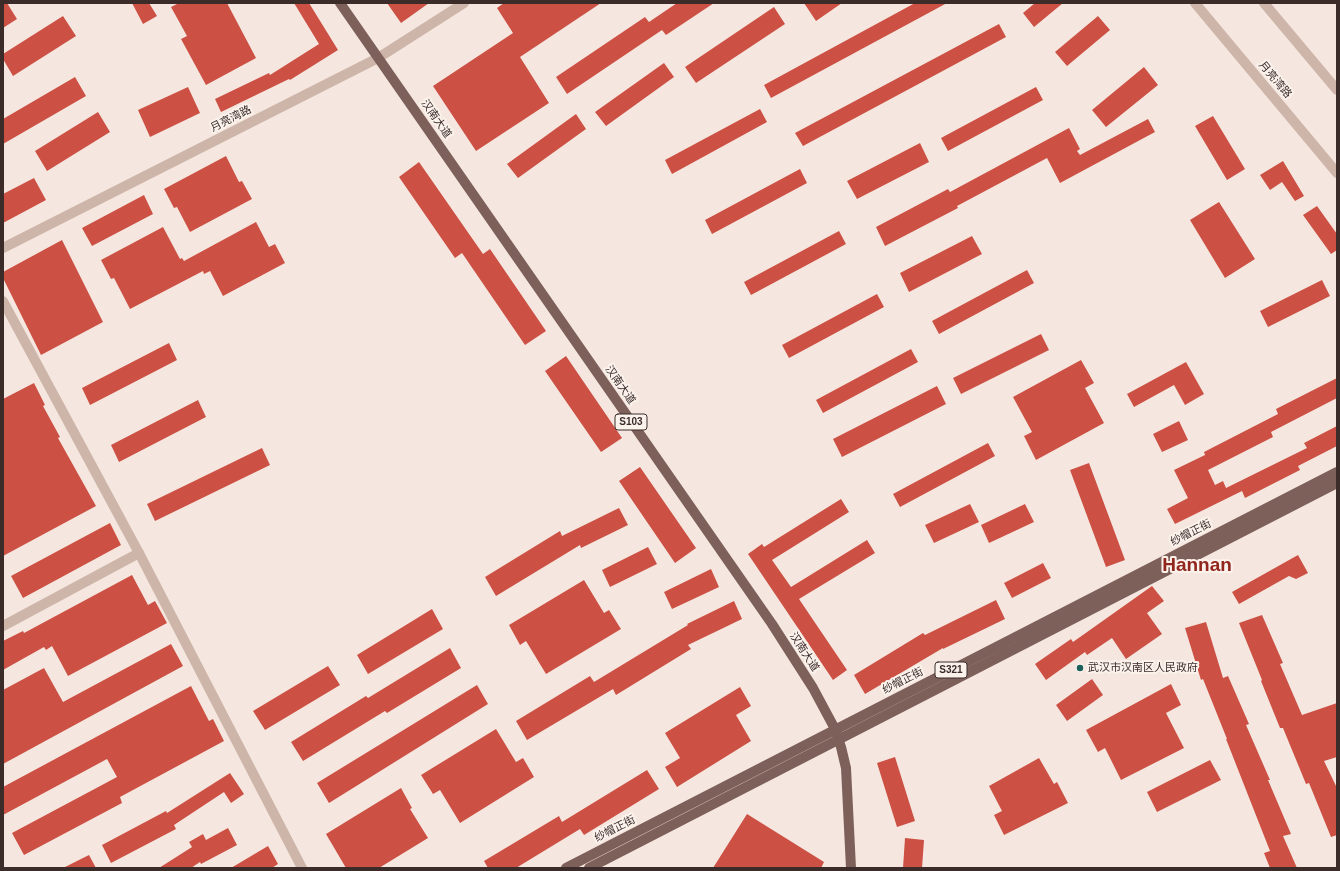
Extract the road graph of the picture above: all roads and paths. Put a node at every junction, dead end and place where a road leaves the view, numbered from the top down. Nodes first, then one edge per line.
1 (340, 3) edge
2 (464, 3) edge
3 (1195, 3) edge
4 (1264, 3) edge
5 (378, 58) junction
6 (1337, 90) edge
7 (1337, 173) edge
8 (3, 248) edge
9 (3, 301) edge
10 (1337, 472) edge
11 (1337, 484) edge
12 (138, 553) junction
13 (3, 626) edge
14 (835, 729) junction
15 (839, 739) junction
16 (302, 868) edge
17 (566, 868) edge
18 (589, 868) edge
19 (851, 868) edge

1 - 5 main road, 汉南大道 / S103
2 - 5 street, 月亮湾路
3 - 7 street, 月亮湾路
4 - 6 street
5 - 8 street, 月亮湾路
5 - 14 main road, 汉南大道 / S103
9 - 12 street
10 - 14 main road, 纱帽正街 / S321
11 - 15 main road, 纱帽正街 / S321
12 - 13 street
12 - 16 street
14 - 15 main road, 汉南大道 / S103
14 - 17 main road, 纱帽正街 / S321
15 - 18 main road, 纱帽正街 / S321
15 - 19 main road, 汉南大道 / S103

